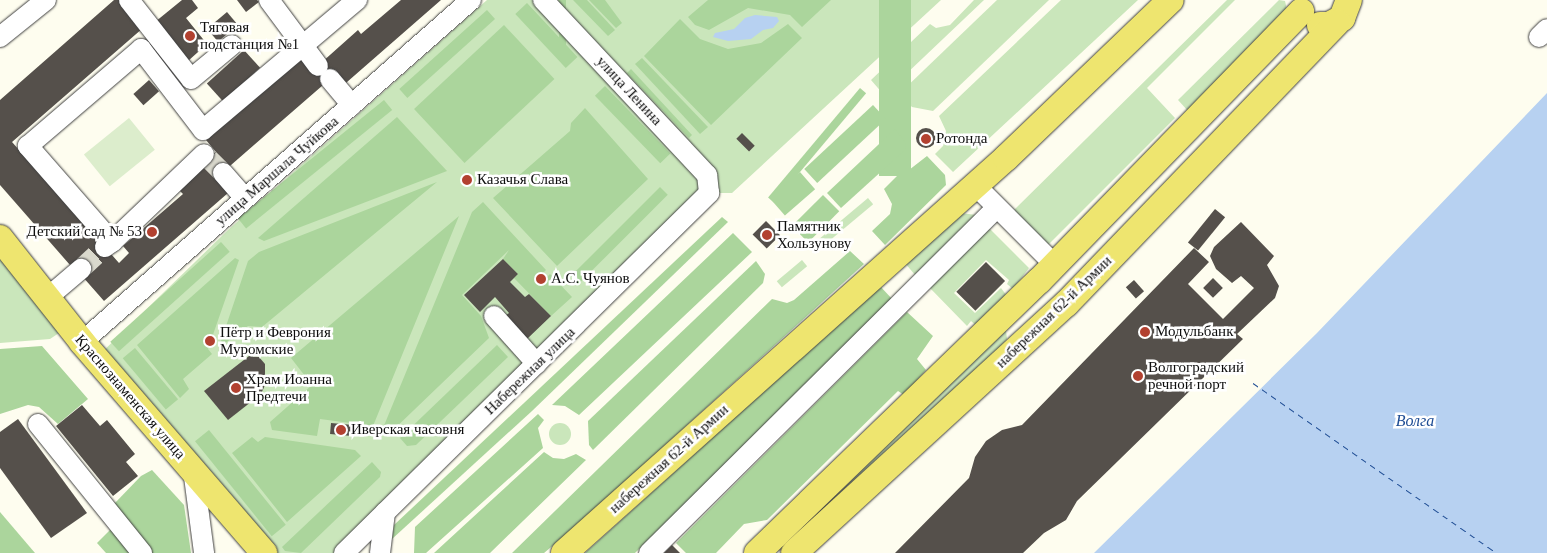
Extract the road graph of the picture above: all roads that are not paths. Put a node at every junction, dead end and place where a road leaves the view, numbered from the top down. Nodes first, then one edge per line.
1 (46, 0) edge
2 (129, 0) edge
3 (269, 0) edge
4 (357, 0) edge
5 (471, 0) edge
6 (543, 0) edge
7 (1171, 0) edge
8 (1360, 0) edge
9 (1299, 4) edge
10 (1343, 11) edge
11 (148, 24) junction
12 (0, 37) edge
13 (232, 45) dead end
14 (302, 46) junction
15 (141, 49) junction
16 (1304, 54) junction
17 (352, 105) junction
18 (203, 130) junction
19 (223, 173) tunnel mouth
20 (710, 185) joint
21 (975, 185) junction
22 (245, 198) junction
23 (996, 209) junction
24 (0, 238) edge
25 (1055, 265) junction
26 (81, 269) tunnel mouth
27 (47, 298) junction
28 (494, 316) dead end
29 (82, 342) junction
30 (537, 364) junction
31 (38, 424) dead end
32 (193, 469) junction
33 (385, 512) junction
34 (142, 553) edge
35 (204, 553) edge
36 (264, 553) edge
37 (344, 553) edge
38 (380, 553) edge
39 (564, 553) edge
40 (648, 553) edge
41 (757, 553) edge
42 (794, 553) edge

1 - 12 street
2 - 11 street
3 - 14 street
4 - 14 street
5 - 17 street, улица Маршала Чуйкова
6 - 20 street, улица Ленина
7 - 21 main road, набережная 62-й Армии
8 - 16 main road
9 - 10 main road
9 - 25 main road
10 - 16 main road, набережная 62-й Армии
11 - 13 street
11 - 15 street
14 - 17 street
14 - 18 street
15 - 18 street
15 - 18 street
16 - 42 main road, набережная 62-й Армии
17 - 22 street, улица Маршала Чуйкова
19 - 22 street
20 - 30 street, Набережная улица
21 - 23 street
21 - 39 main road, набережная 62-й Армии
22 - 29 street, улица Маршала Чуйкова
23 - 25 street
23 - 40 street
24 - 27 main road, Краснознаменская улица
25 - 41 main road
26 - 27 street
27 - 29 main road, Краснознаменская улица
28 - 30 street
29 - 32 main road, Краснознаменская улица
30 - 33 street, Набережная улица
31 - 34 street
32 - 35 street
32 - 36 main road, Краснознаменская улица
33 - 37 street, Набережная улица
33 - 38 street

